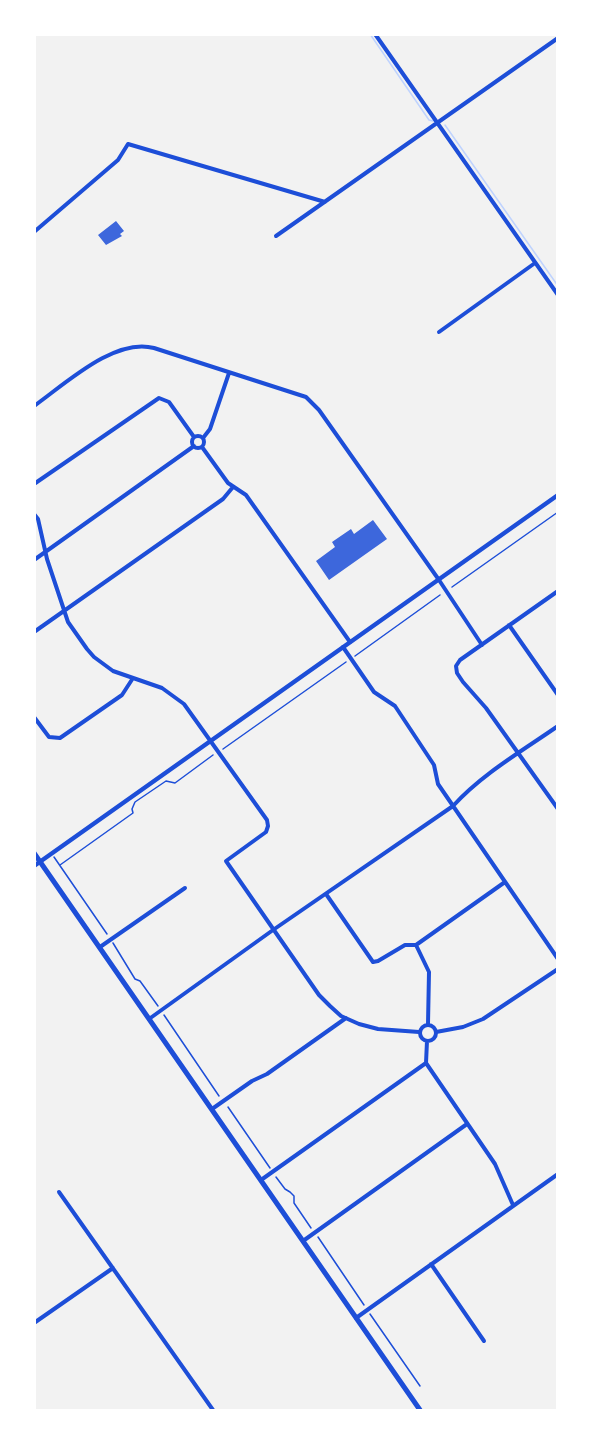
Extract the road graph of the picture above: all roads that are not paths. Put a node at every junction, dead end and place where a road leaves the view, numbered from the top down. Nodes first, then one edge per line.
1 (375, 34) edge
2 (558, 38) edge
3 (438, 124) junction
4 (325, 202) junction
5 (34, 232) edge
6 (276, 236) dead end
7 (535, 263) junction
8 (558, 295) edge
9 (439, 332) dead end
10 (229, 373) junction
11 (34, 406) edge
12 (194, 437) junction
13 (203, 438) junction
14 (194, 446) junction
15 (202, 447) junction
16 (34, 484) edge
17 (233, 487) junction
18 (558, 495) edge
19 (34, 514) edge
20 (45, 552) junction
21 (34, 560) edge
22 (439, 580) junction
23 (558, 591) edge
24 (65, 611) junction
25 (509, 625) junction
26 (34, 632) edge
27 (350, 642) junction
28 (482, 645) junction
29 (343, 647) junction
30 (133, 678) junction
31 (558, 695) edge
32 (34, 717) edge
33 (558, 726) edge
34 (211, 740) junction
35 (519, 754) junction
36 (453, 806) junction
37 (558, 809) edge
38 (34, 853) edge
39 (40, 861) junction
40 (34, 866) edge
41 (505, 882) junction
42 (185, 888) dead end
43 (326, 894) junction
44 (273, 930) junction
45 (416, 945) junction
46 (100, 947) junction
47 (558, 959) edge
48 (558, 969) edge
49 (149, 1018) junction
50 (346, 1018) junction
51 (428, 1024) junction
52 (419, 1032) junction
53 (436, 1032) junction
54 (427, 1041) junction
55 (426, 1063) junction
56 (212, 1109) junction
57 (467, 1125) junction
58 (558, 1174) edge
59 (261, 1180) junction
60 (59, 1192) dead end
61 (513, 1205) junction
62 (303, 1241) junction
63 (431, 1264) junction
64 (112, 1268) junction
65 (356, 1318) junction
66 (34, 1323) edge
67 (484, 1341) dead end
68 (213, 1410) edge
69 (420, 1410) edge

1 - 3 street
2 - 3 street
3 - 4 street
3 - 7 street
4 - 5 street
4 - 6 street
7 - 8 street
7 - 9 street
10 - 11 street
10 - 13 street
10 - 22 street
12 - 13 street
12 - 14 street
12 - 16 street
13 - 15 street
14 - 15 street
14 - 20 street
15 - 17 street
17 - 24 street
17 - 27 street
18 - 22 street
19 - 20 street
20 - 21 street
20 - 24 street
22 - 27 street
22 - 28 street
23 - 25 street
24 - 26 street
24 - 30 street
25 - 28 street
25 - 31 street
27 - 29 street
28 - 35 street
29 - 34 street
29 - 36 street
30 - 32 street
30 - 34 street
33 - 35 street
34 - 39 street
34 - 44 street
35 - 36 street
35 - 37 street
36 - 41 street
36 - 43 street
38 - 39 main road
39 - 40 street
39 - 46 main road
41 - 45 street
41 - 47 street
42 - 46 street
43 - 44 street
43 - 45 street
44 - 49 street
44 - 50 street
45 - 51 street
46 - 49 main road
48 - 53 street
49 - 56 main road
50 - 52 street
50 - 56 street
51 - 52 street
51 - 53 street
52 - 54 street
53 - 54 street
54 - 55 street
55 - 57 street
55 - 59 street
56 - 59 main road
57 - 61 street
57 - 62 street
58 - 61 street
59 - 62 main road
60 - 64 street
61 - 63 street
62 - 65 main road
63 - 65 street
63 - 67 street
64 - 66 street
64 - 68 street
65 - 69 main road

